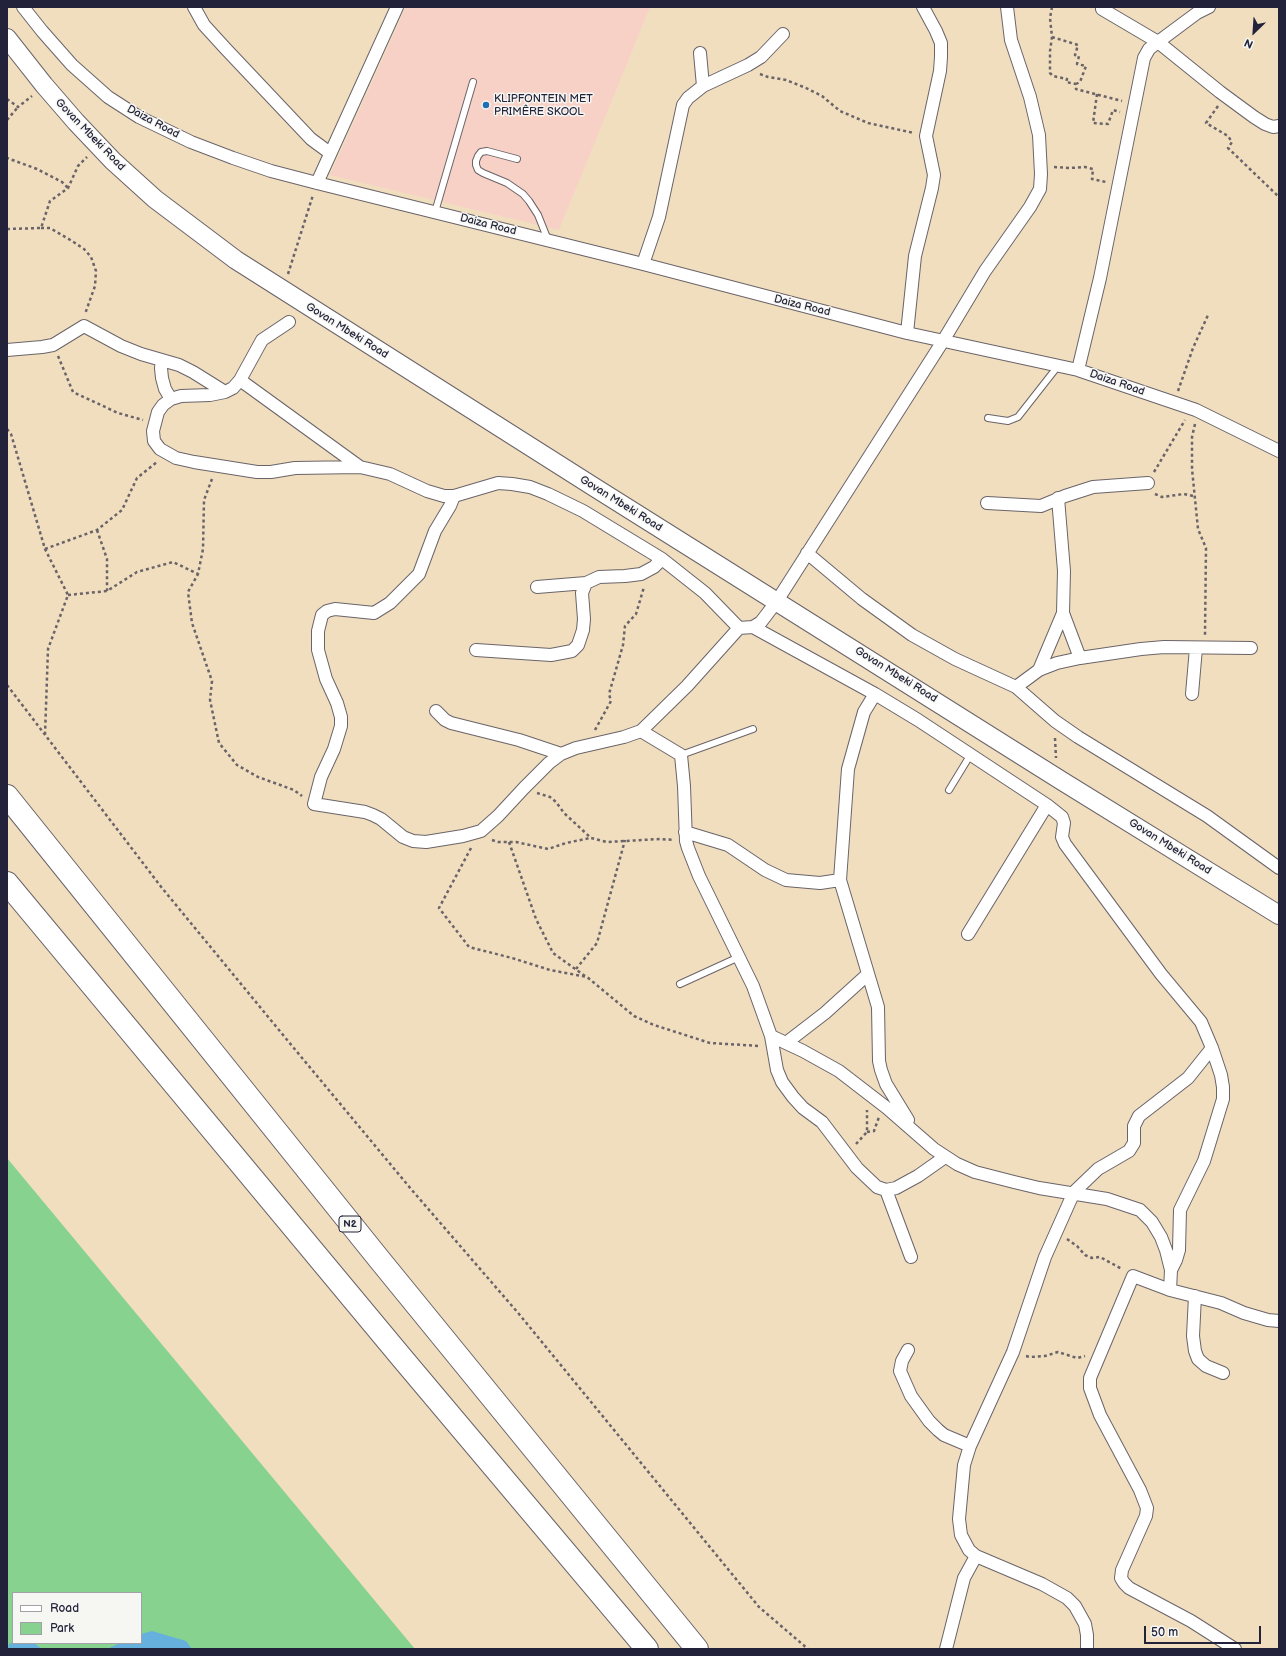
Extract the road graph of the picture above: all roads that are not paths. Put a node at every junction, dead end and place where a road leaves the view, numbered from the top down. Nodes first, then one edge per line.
1 (23, 7) edge
2 (194, 7) edge
3 (398, 7) edge
4 (923, 7) edge
5 (1006, 7) edge
6 (1103, 7) edge
7 (1209, 7) edge
8 (1198, 10) edge
9 (783, 34) dead end
10 (7, 38) edge
11 (1158, 42) junction
12 (700, 53) dead end
13 (473, 82) dead end
14 (703, 86) junction
15 (1279, 126) edge
16 (330, 153) junction
17 (517, 159) dead end
18 (317, 183) junction
19 (435, 212) junction
20 (548, 240) junction
21 (643, 264) junction
22 (289, 322) dead end
23 (907, 333) junction
24 (942, 341) junction
25 (7, 350) edge
26 (162, 360) junction
27 (1058, 366) junction
28 (1078, 370) junction
29 (240, 380) junction
30 (225, 392) junction
31 (171, 400) junction
32 (988, 418) dead end
33 (1279, 451) edge
34 (360, 467) junction
35 (1148, 483) road end
36 (454, 496) junction
37 (1058, 498) junction
38 (987, 503) dead end
39 (807, 553) junction
40 (658, 563) junction
41 (586, 583) junction
42 (537, 587) dead end
43 (777, 601) junction
44 (1063, 613) junction
45 (739, 628) junction
46 (753, 628) junction
47 (1200, 648) junction
48 (1251, 648) dead end
49 (476, 650) dead end
50 (1080, 658) junction
51 (1039, 670) junction
52 (1016, 687) junction
53 (875, 694) junction
54 (1192, 694) dead end
55 (436, 711) dead end
56 (753, 729) dead end
57 (641, 731) junction
58 (561, 754) junction
59 (681, 754) junction
60 (971, 754) junction
61 (949, 790) dead end
62 (7, 796) edge
63 (1047, 805) junction
64 (686, 836) junction
65 (1279, 868) edge
66 (840, 880) junction
67 (7, 883) edge
68 (1279, 915) edge
69 (968, 934) dead end
70 (739, 957) junction
71 (867, 975) junction
72 (680, 984) dead end
73 (772, 1041) junction
74 (786, 1043) junction
75 (1212, 1048) junction
76 (914, 1130) junction
77 (946, 1157) junction
78 (886, 1190) junction
79 (1074, 1192) junction
80 (911, 1257) dead end
81 (1171, 1270) junction
82 (1170, 1290) junction
83 (1195, 1296) junction
84 (1279, 1321) edge
85 (908, 1350) dead end
86 (1223, 1373) dead end
87 (970, 1446) junction
88 (976, 1556) junction
89 (648, 1649) edge
90 (697, 1649) edge
91 (946, 1649) edge
92 (1087, 1649) edge
93 (1234, 1649) edge

1 - 18 street, Daiza Road
2 - 16 street
3 - 16 street
4 - 23 street
5 - 24 street
6 - 11 street
7 - 8 street
8 - 11 street
9 - 14 street
10 - 43 main road, Govan Mbeki Road
11 - 15 street
11 - 28 street
12 - 14 street
13 - 19 lane
14 - 21 street
16 - 18 street
17 - 20 lane
18 - 19 street, Daiza Road
19 - 20 street, Daiza Road
20 - 21 street, Daiza Road
21 - 23 street, Daiza Road
22 - 29 street
23 - 24 street, Daiza Road
24 - 27 street, Daiza Road
24 - 39 street
25 - 26 street
26 - 30 street
26 - 31 street
27 - 28 street, Daiza Road
27 - 32 lane
28 - 33 street, Daiza Road
29 - 30 street
29 - 34 street
30 - 31 street
31 - 34 street
34 - 36 street
35 - 37 street
36 - 40 street
36 - 58 street
37 - 38 street
37 - 44 street
39 - 43 street
39 - 52 street
40 - 41 street
40 - 45 street
41 - 42 street
41 - 49 street
43 - 46 street
43 - 68 main road, Govan Mbeki Road
44 - 50 street
44 - 51 street
45 - 46 street
45 - 57 street
46 - 53 street
47 - 48 street
47 - 50 street
47 - 54 street
50 - 51 street
51 - 52 street
52 - 65 street
53 - 60 street
53 - 66 street
55 - 58 street
56 - 59 lane
57 - 58 street
57 - 59 street
59 - 64 street
60 - 61 lane
60 - 63 street
62 - 90 highway, N2
63 - 69 street
63 - 75 street
64 - 66 street
64 - 70 street
66 - 71 street
67 - 89 highway
70 - 72 lane
70 - 73 street
71 - 74 street
71 - 76 street
73 - 74 street
73 - 78 street
74 - 76 street
75 - 79 street
75 - 81 street
76 - 77 street
77 - 78 street
77 - 79 street
78 - 80 street
79 - 81 street
79 - 87 street
81 - 82 street
82 - 83 street
82 - 93 street
83 - 84 street
83 - 86 street
85 - 87 street
87 - 88 street
88 - 91 street
88 - 92 street

